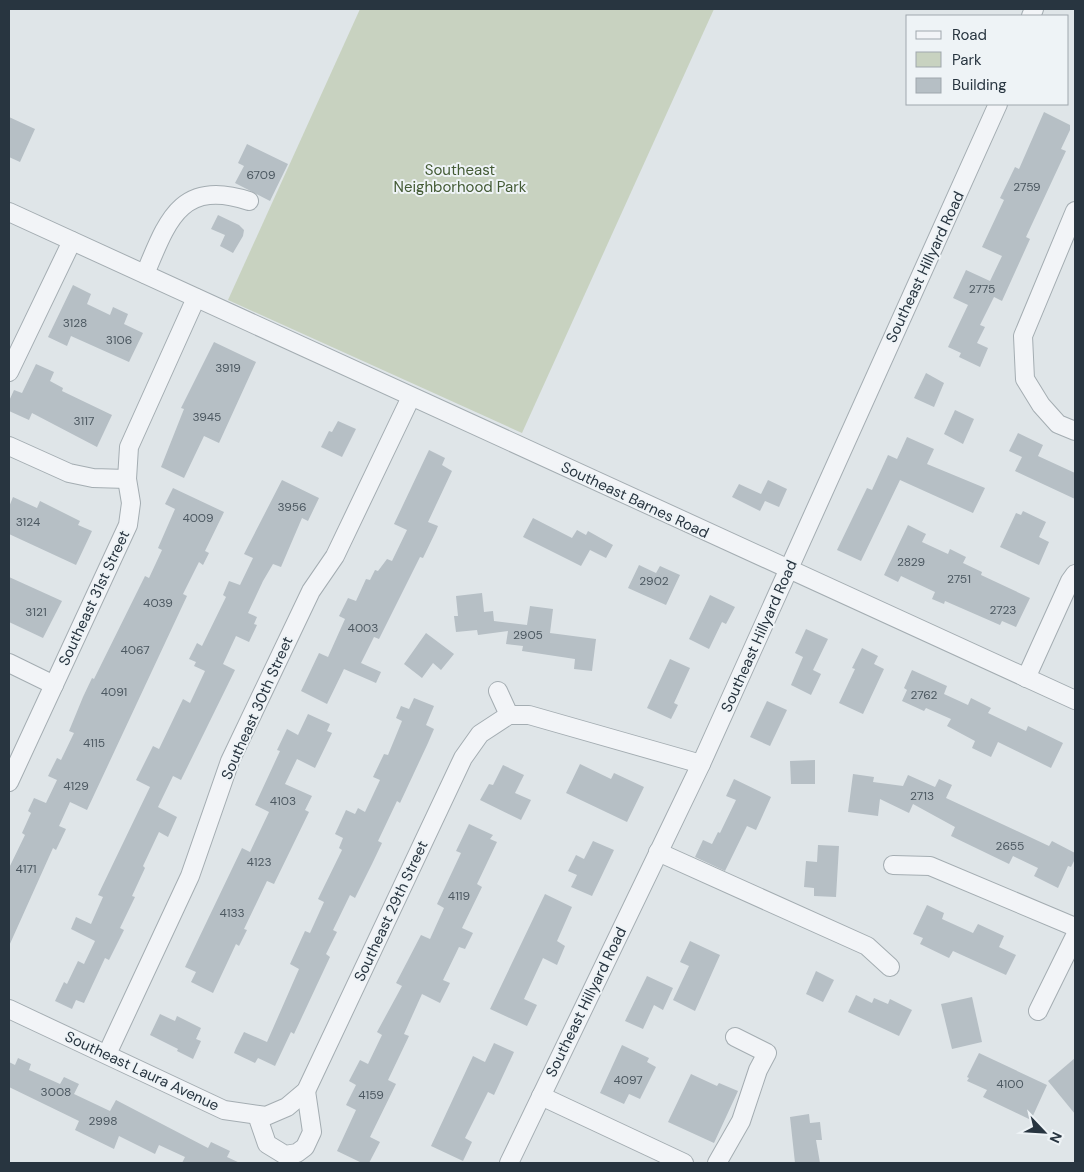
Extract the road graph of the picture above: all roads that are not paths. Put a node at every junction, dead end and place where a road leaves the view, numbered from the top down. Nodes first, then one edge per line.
1 (998, 105) edge
2 (249, 201) dead end
3 (1075, 211) edge
4 (9, 212) edge
5 (72, 242) junction
6 (145, 274) junction
7 (196, 298) junction
8 (9, 372) edge
9 (411, 397) junction
10 (1075, 431) edge
11 (9, 446) edge
12 (127, 479) junction
13 (788, 570) junction
14 (1075, 574) edge
15 (9, 664) edge
16 (1026, 678) junction
17 (54, 685) junction
18 (498, 691) dead end
19 (1075, 700) edge
20 (509, 716) junction
21 (701, 764) junction
22 (9, 782) edge
23 (658, 852) junction
24 (893, 865) dead end
25 (1075, 927) edge
26 (1075, 936) edge
27 (890, 967) dead end
28 (9, 1008) edge
29 (1038, 1010) dead end
30 (735, 1037) dead end
31 (108, 1054) junction
32 (306, 1091) junction
33 (541, 1096) junction
34 (278, 1111) joint
35 (257, 1115) junction
36 (508, 1163) edge
37 (684, 1163) edge
38 (717, 1163) edge

1 - 13 street, Southeast Hillyard Road
2 - 6 street
3 - 10 street
4 - 5 street, Southeast Barnes Road
5 - 6 street, Southeast Barnes Road
5 - 8 street
6 - 7 street, Southeast Barnes Road
7 - 9 street, Southeast Barnes Road
7 - 12 street, Southeast 31st Street
9 - 13 street, Southeast Barnes Road
9 - 31 street, Southeast 30th Street
11 - 12 street
12 - 17 street, Southeast 31st Street
13 - 16 street, Southeast Barnes Road
13 - 21 street, Southeast Hillyard Road
14 - 16 street
15 - 17 street
16 - 19 street, Southeast Barnes Road
17 - 22 street, Southeast 31st Street
18 - 20 street
20 - 21 street
20 - 32 street, Southeast 29th Street
21 - 23 street, Southeast Hillyard Road
23 - 27 street
23 - 33 street, Southeast Hillyard Road
24 - 25 street
26 - 29 street
28 - 31 street, Southeast Laura Avenue
30 - 38 street
31 - 35 street, Southeast Laura Avenue
32 - 34 street, Southeast 29th Street
32 - 35 street
33 - 36 street, Southeast Hillyard Road
33 - 37 street
34 - 35 street, Southeast Laura Avenue

